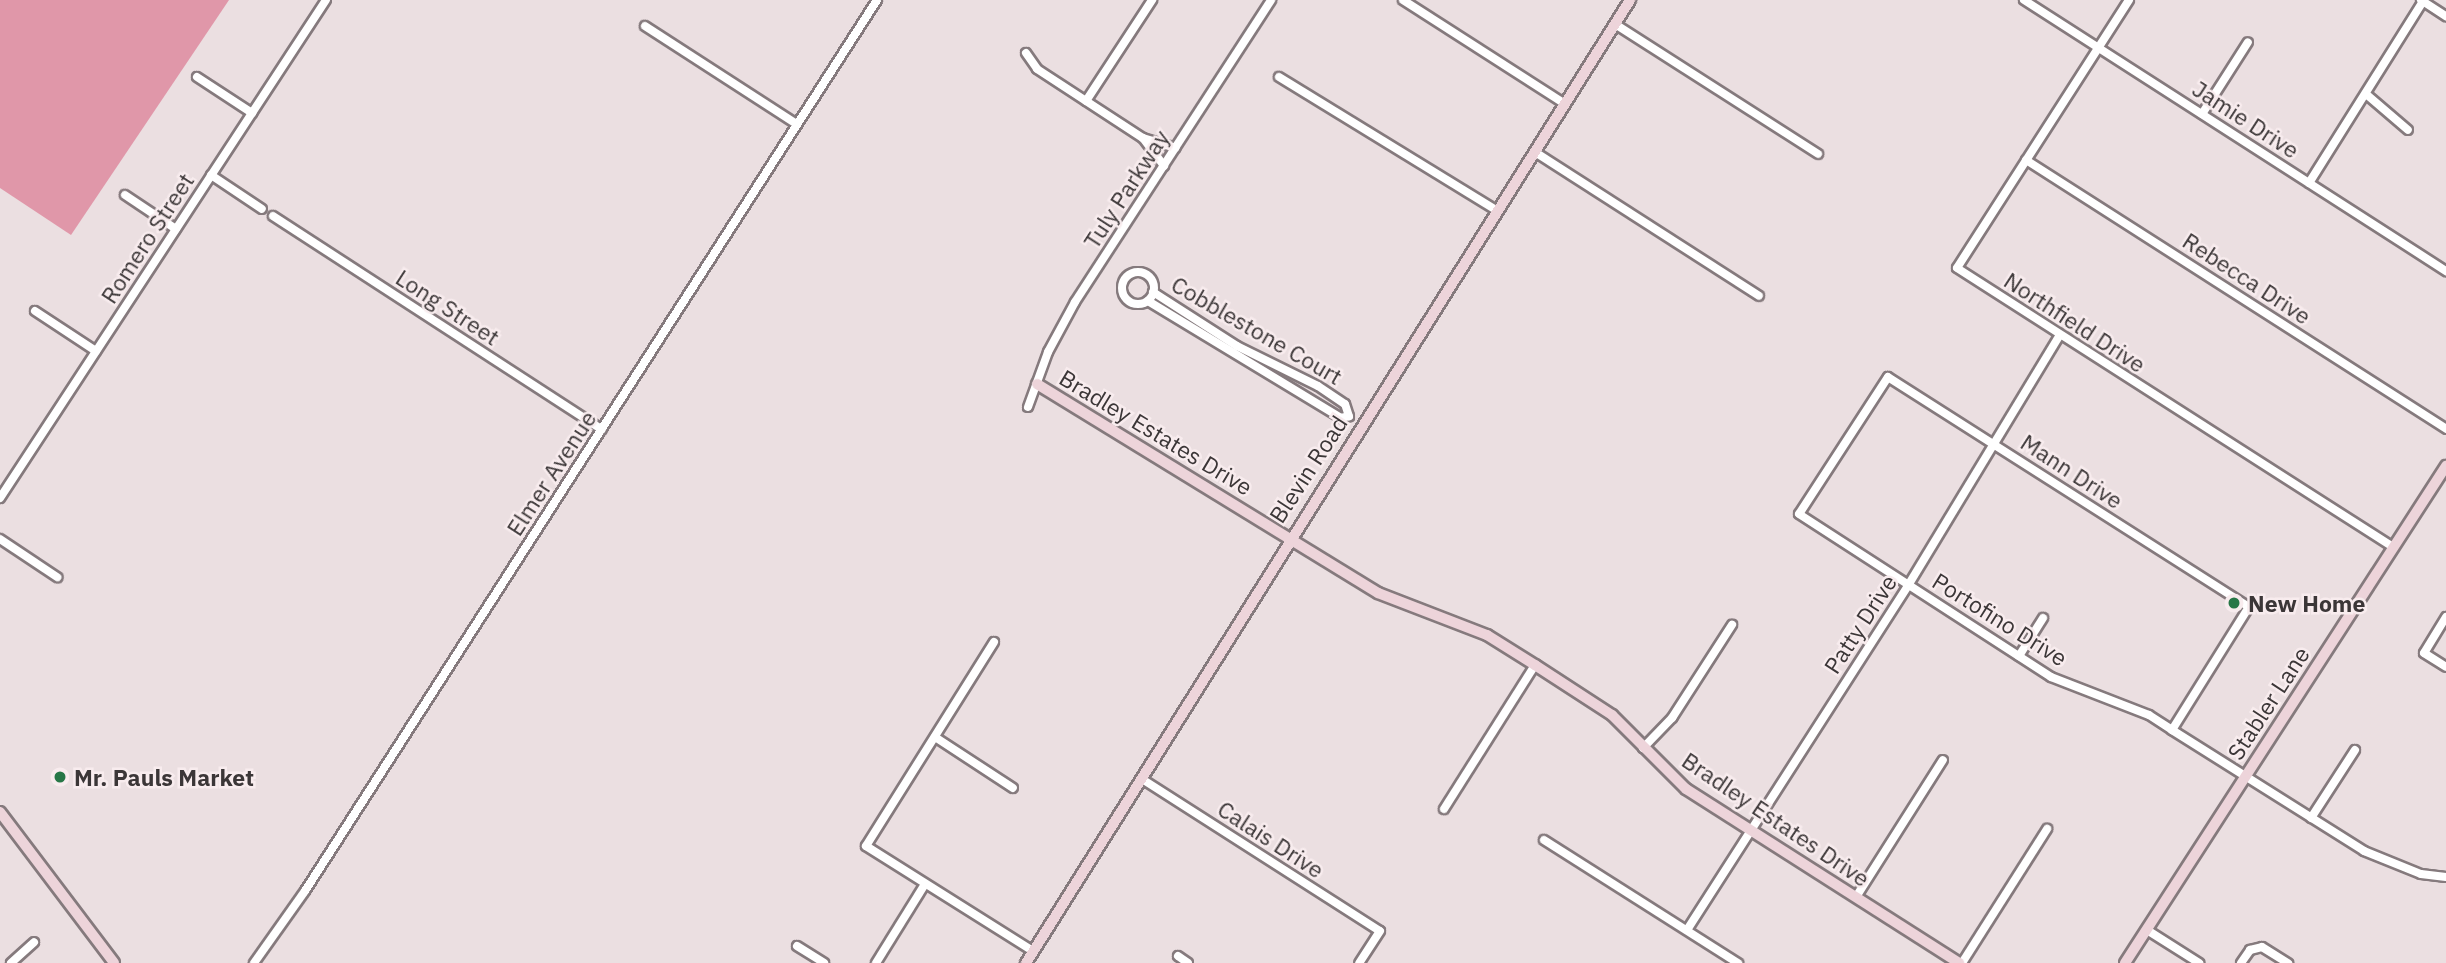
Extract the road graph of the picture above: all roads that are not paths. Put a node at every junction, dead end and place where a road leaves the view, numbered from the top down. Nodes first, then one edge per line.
1 (326, 0) edge
2 (877, 0) edge
3 (1152, 0) edge
4 (1271, 0) edge
5 (1402, 0) edge
6 (1630, 0) edge
7 (2024, 0) edge
8 (2129, 0) edge
9 (2422, 1) edge
10 (2446, 16) edge
11 (1615, 24) junction
12 (645, 26) dead end
13 (2248, 42) dead end
14 (2098, 48) junction
15 (1026, 53) dead end
16 (197, 77) dead end
17 (1279, 77) dead end
18 (2367, 94) junction
19 (1086, 101) junction
20 (1565, 104) junction
21 (252, 113) junction
22 (2203, 114) junction
23 (795, 123) junction
24 (2408, 130) dead end
25 (1143, 138) junction
26 (1175, 148) junction
27 (1535, 152) junction
28 (1818, 154) dead end
29 (2026, 160) junction
30 (1164, 166) junction
31 (211, 175) junction
32 (2309, 183) junction
33 (125, 195) dead end
34 (262, 209) dead end
35 (1498, 211) junction
36 (273, 216) dead end
37 (176, 229) junction
38 (2446, 271) edge
39 (1153, 292) junction
40 (1759, 296) dead end
41 (1148, 301) junction
42 (35, 311) dead end
43 (2059, 336) junction
44 (1226, 339) junction
45 (1220, 348) junction
46 (96, 351) junction
47 (1304, 379) junction
48 (1037, 384) junction
49 (1298, 389) junction
50 (1028, 407) dead end
51 (1349, 416) junction
52 (1362, 423) junction
53 (2446, 429) edge
54 (602, 430) junction
55 (1993, 443) junction
56 (2446, 466) edge
57 (0, 498) edge
58 (1799, 514) joint
59 (1289, 538) junction
60 (0, 540) edge
61 (2393, 547) junction
62 (57, 577) dead end
63 (1909, 584) junction
64 (2446, 617) edge
65 (2043, 618) dead end
66 (1732, 625) dead end
67 (994, 642) dead end
68 (2019, 656) junction
69 (1535, 665) junction
70 (2446, 667) edge
71 (2172, 730) junction
72 (934, 737) junction
73 (1643, 748) junction
74 (2356, 750) dead end
75 (1943, 760) dead end
76 (2245, 776) junction
77 (1142, 779) junction
78 (1013, 788) dead end
79 (1444, 809) dead end
80 (0, 812) edge
81 (2311, 818) junction
82 (1750, 829) junction
83 (2047, 830) dead end
84 (1544, 840) dead end
85 (2446, 877) edge
86 (925, 884) junction
87 (1856, 897) junction
88 (1687, 930) junction
89 (2147, 930) junction
90 (34, 942) dead end
91 (797, 946) dead end
92 (1033, 951) junction
93 (1178, 956) dead end
94 (11, 963) edge
95 (114, 963) edge
96 (254, 963) edge
97 (824, 963) edge
98 (876, 963) edge
99 (1026, 963) edge
100 (1188, 963) edge
101 (1359, 963) edge
102 (1738, 963) edge
103 (1960, 963) edge
104 (2125, 963) edge
105 (2199, 963) edge
106 (2241, 963) edge
107 (2288, 963) edge

1 - 21 street, Romero Street
2 - 23 street, Elmer Avenue
3 - 19 street
4 - 26 street, Tuly Parkway
5 - 20 street
6 - 11 street, Blevin Road
7 - 14 street, Jamie Drive
8 - 14 street, Northfield Drive
9 - 10 street
9 - 18 street
11 - 20 street, Blevin Road
11 - 28 street
12 - 23 street
13 - 22 street
14 - 22 street, Jamie Drive
14 - 29 street, Northfield Drive
15 - 19 street
16 - 21 street
17 - 35 street
18 - 24 street
18 - 32 street
19 - 25 street
20 - 27 street, Blevin Road
21 - 31 street, Romero Street
22 - 32 street, Jamie Drive
23 - 54 street, Elmer Avenue
25 - 26 street
25 - 30 street
26 - 30 street, Tuly Parkway
27 - 35 street, Blevin Road
27 - 40 street
29 - 43 street, Northfield Drive
29 - 53 street, Rebecca Drive
30 - 48 street, Tuly Parkway
31 - 34 street
31 - 37 street, Romero Street
32 - 38 street, Jamie Drive
33 - 37 street
35 - 52 street, Blevin Road
36 - 54 street, Long Street
37 - 46 street, Romero Street
39 - 41 street, Cobblestone Court
39 - 41 street, Cobblestone Court
39 - 44 street, Cobblestone Court
41 - 45 street, Cobblestone Court
42 - 46 street
43 - 55 street, Patty Drive
43 - 61 street, Northfield Drive
44 - 45 street
44 - 47 street, Cobblestone Court
45 - 49 street, Cobblestone Court
46 - 57 street, Romero Street
47 - 49 street
47 - 51 street, Cobblestone Court
48 - 50 street, Tuly Parkway
48 - 59 street, Bradley Estates Drive
49 - 51 street, Cobblestone Court
51 - 52 street
52 - 59 street, Blevin Road
54 - 96 street, Elmer Avenue
55 - 58 street, Mann Drive
55 - 63 street, Patty Drive
55 - 71 street, Mann Drive
56 - 61 street, Stabler Lane
58 - 63 street, Portofino Drive
59 - 69 street, Bradley Estates Drive
59 - 77 street, Blevin Road
60 - 62 street
61 - 76 street, Stabler Lane
63 - 68 street, Portofino Drive
63 - 82 street, Patty Drive
64 - 70 street
65 - 68 street
66 - 73 street
67 - 72 street
68 - 71 street, Portofino Drive
69 - 73 street, Bradley Estates Drive
69 - 79 street
71 - 76 street, Portofino Drive
72 - 78 street
72 - 86 street
73 - 82 street, Bradley Estates Drive
74 - 81 street
75 - 87 street
76 - 81 street, Portofino Drive
76 - 89 street, Stabler Lane
77 - 92 street, Blevin Road
77 - 101 street, Calais Drive
80 - 95 street
81 - 85 street, Portofino Drive
82 - 87 street, Bradley Estates Drive
82 - 88 street, Patty Drive
83 - 103 street
84 - 88 street
86 - 92 street
86 - 98 street
87 - 103 street, Bradley Estates Drive
88 - 102 street
89 - 104 street, Stabler Lane
89 - 105 street
90 - 94 street
91 - 97 street
92 - 99 street, Blevin Road
93 - 100 street
106 - 107 street

